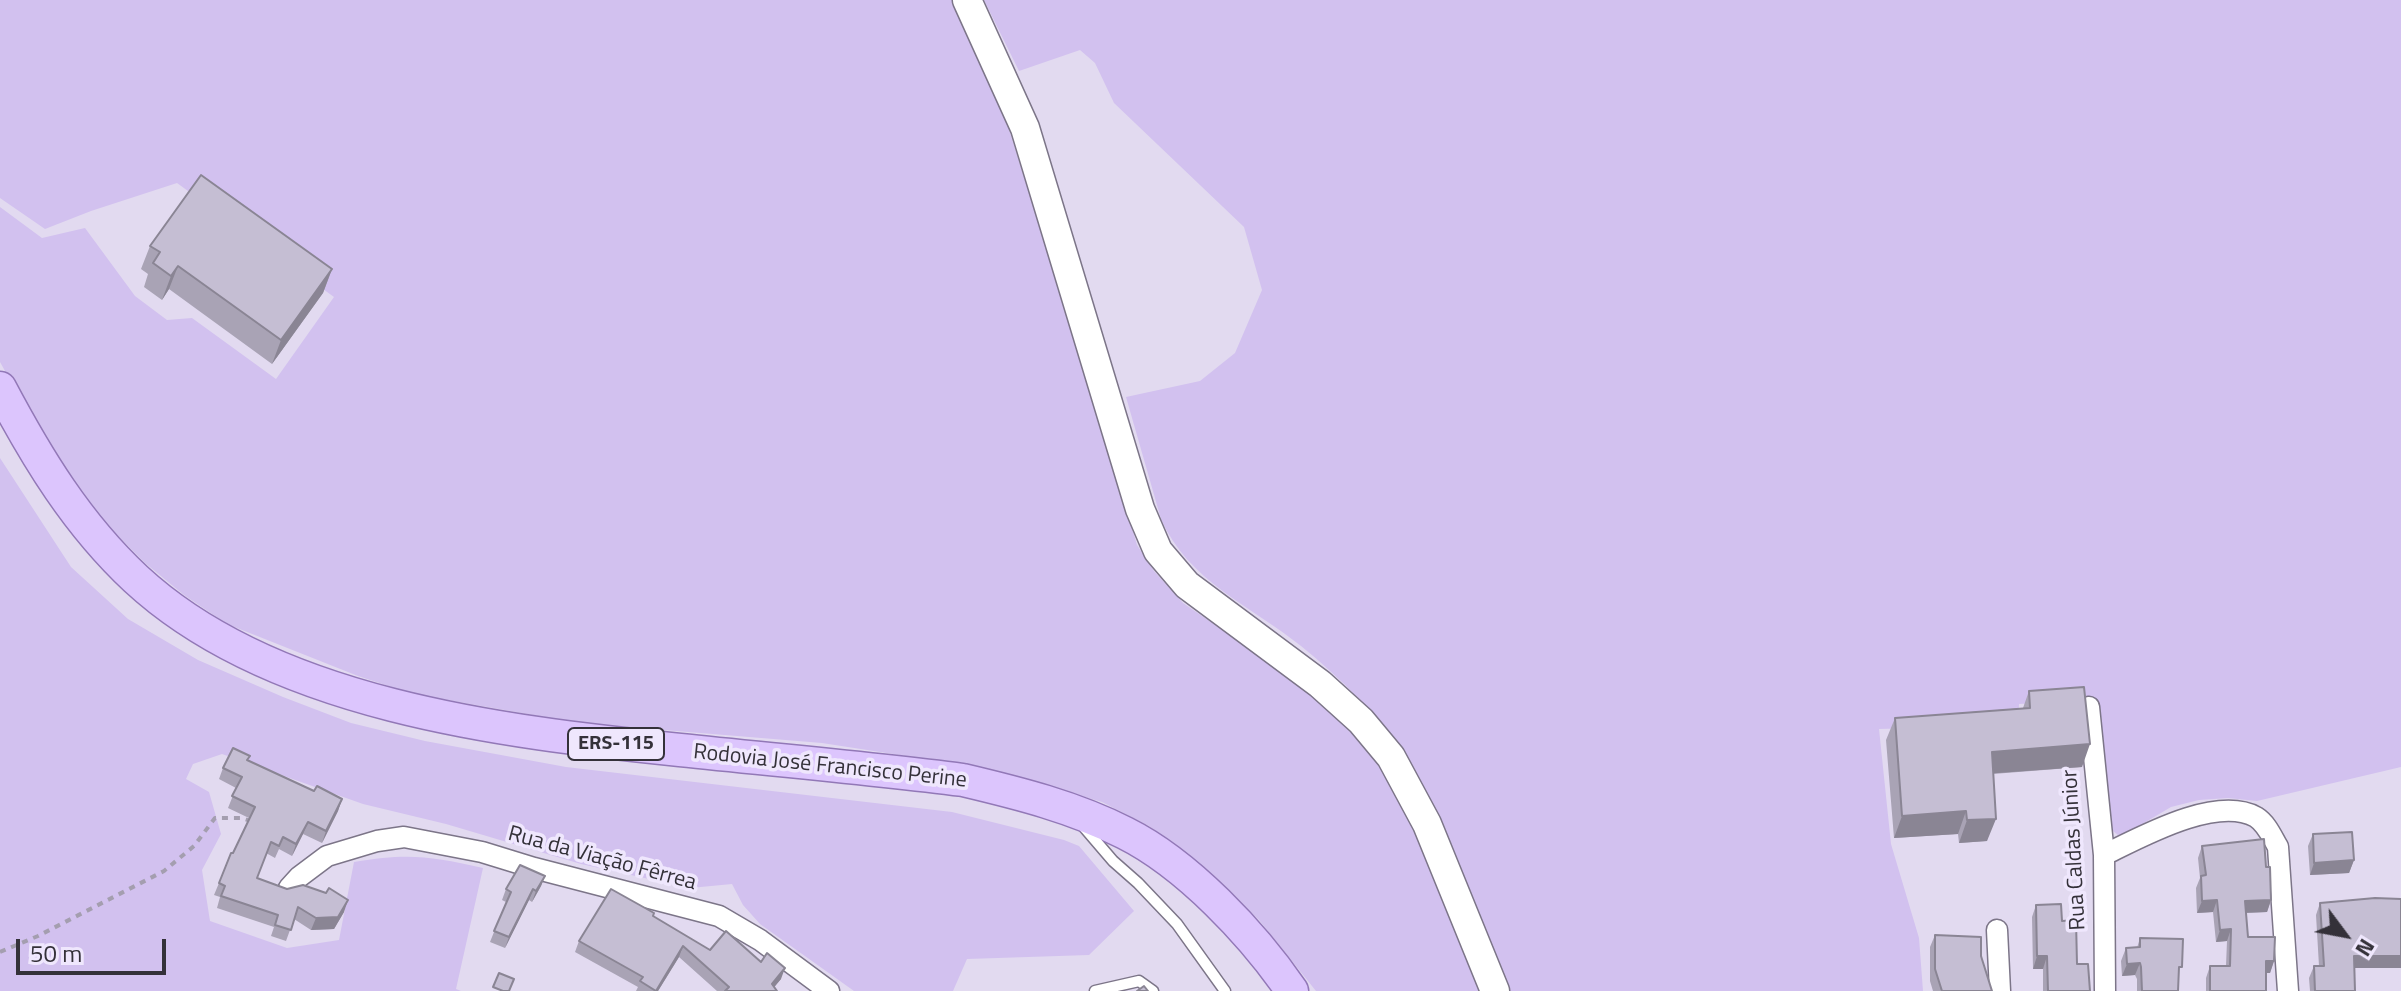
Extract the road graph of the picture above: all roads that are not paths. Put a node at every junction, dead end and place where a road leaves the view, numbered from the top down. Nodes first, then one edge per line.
1 (967, 0) edge
2 (0, 388) edge
3 (2089, 707) edge
4 (1068, 809) junction
5 (2104, 855) junction
6 (289, 888) edge
7 (1997, 930) dead end
8 (829, 991) edge
9 (1095, 991) edge
10 (1153, 991) edge
11 (1225, 991) edge
12 (1292, 991) edge
13 (1495, 991) edge
14 (2000, 991) edge
15 (2105, 991) edge
16 (2288, 991) edge

1 - 13 main road
2 - 4 main road, Rodovia José Francisco Perine / ERS-115
3 - 5 street, Rua Caldas Júnior
4 - 11 lane
4 - 12 main road, Rodovia José Francisco Perine / ERS-115
5 - 15 street, Rua Caldas Júnior
5 - 16 street
6 - 8 street, Rua da Viação Fêrrea
7 - 14 street
9 - 10 lane

